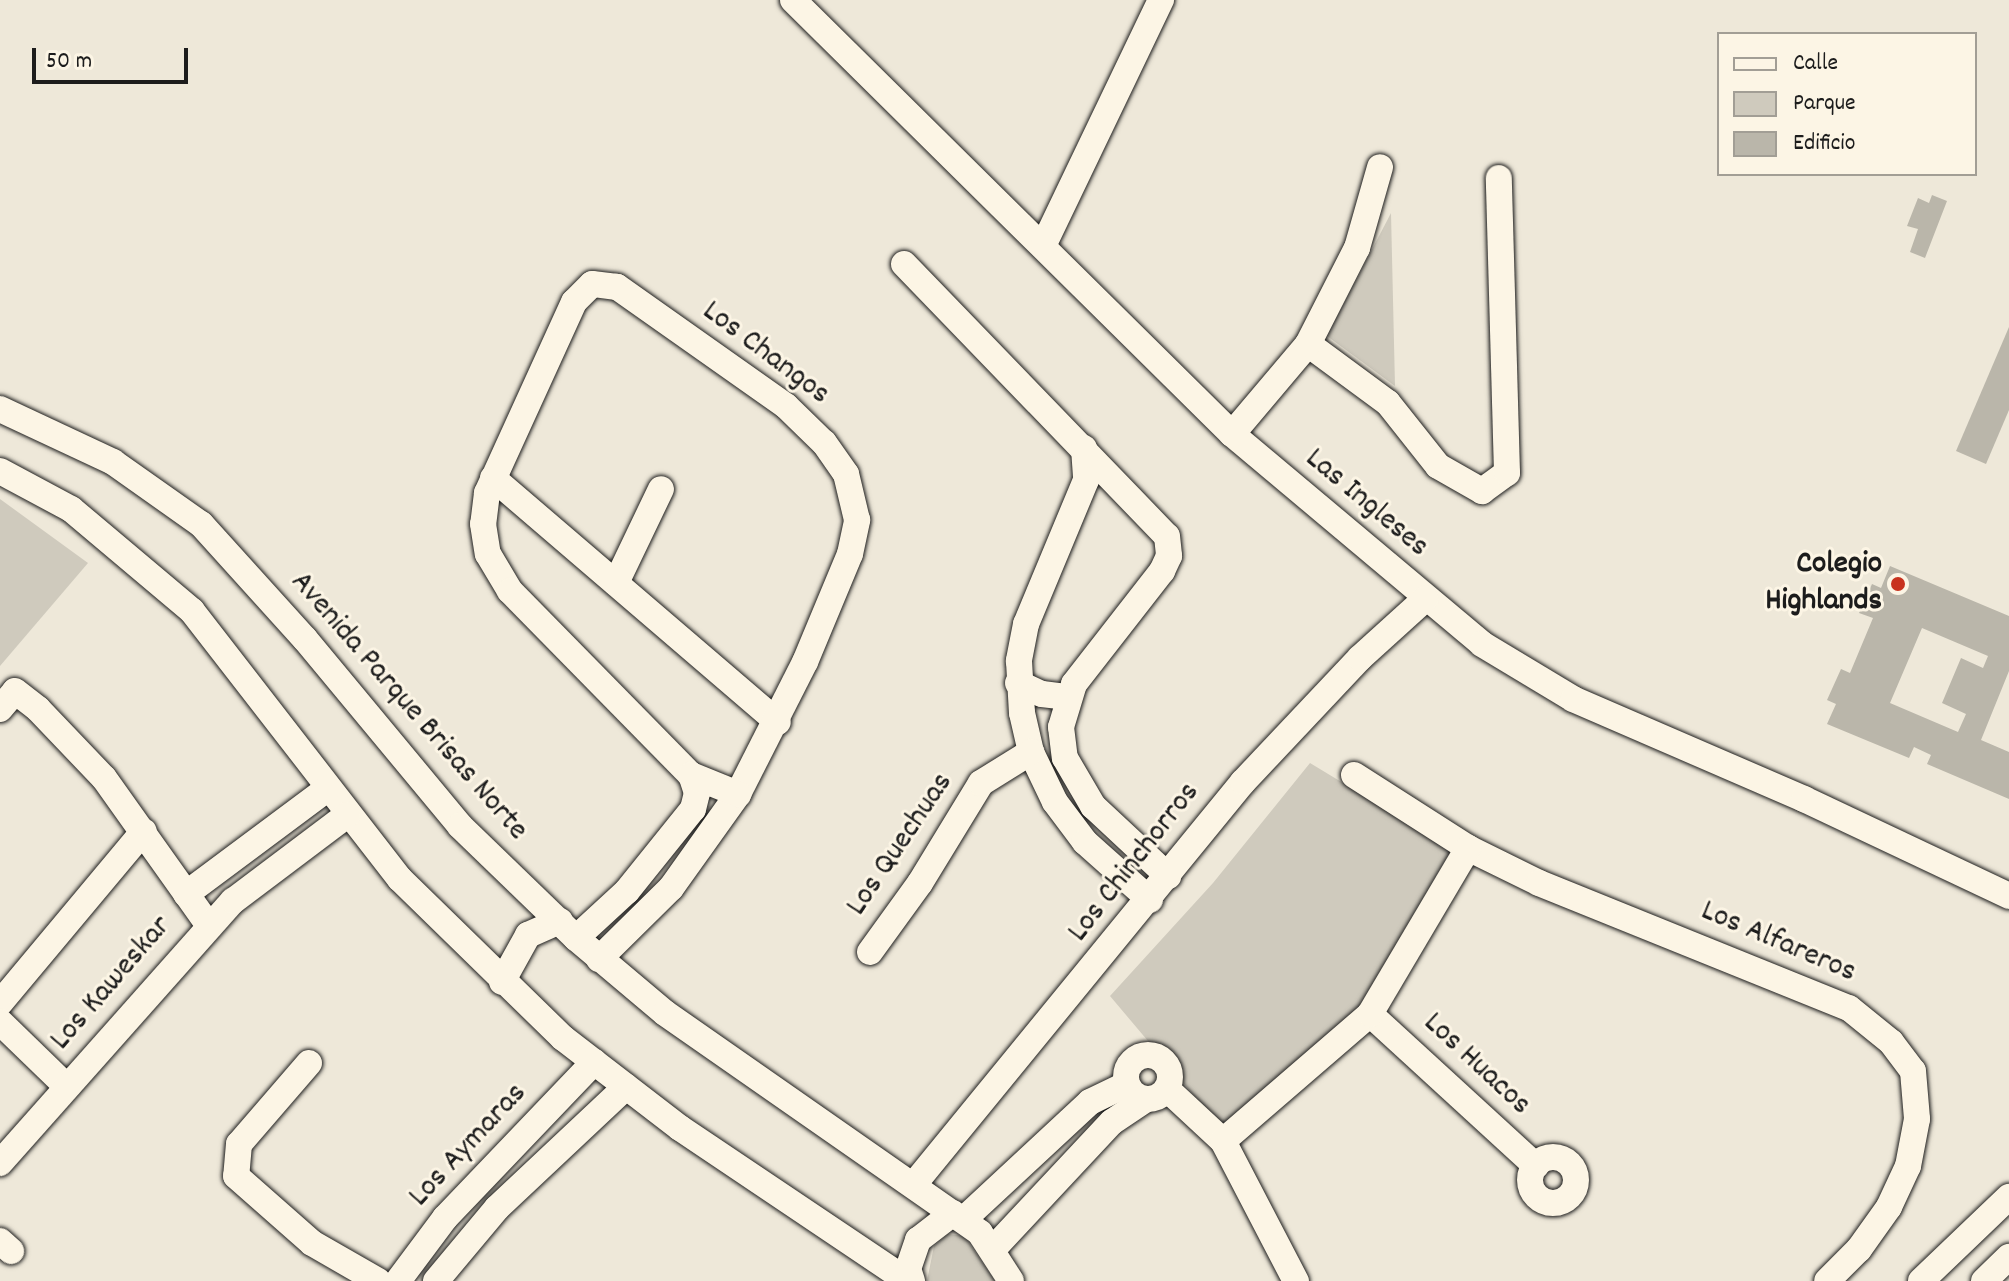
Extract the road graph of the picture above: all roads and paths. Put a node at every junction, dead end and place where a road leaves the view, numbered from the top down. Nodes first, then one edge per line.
1 (793, 0) edge
2 (1161, 0) edge
3 (1380, 167) dead end
4 (1499, 178) dead end
5 (1044, 244) junction
6 (904, 264) dead end
7 (1308, 344) junction
8 (0, 409) edge
9 (1232, 434) junction
10 (1084, 448) junction
11 (0, 471) edge
12 (493, 478) junction
13 (661, 489) dead end
14 (1124, 490) junction
15 (1079, 498) junction
16 (616, 583) junction
17 (1425, 599) junction
18 (1018, 683) junction
19 (1068, 697) junction
20 (7, 700) edge
21 (778, 722) junction
22 (1031, 752) junction
23 (691, 775) junction
24 (1354, 775) dead end
25 (328, 788) junction
26 (738, 794) junction
27 (347, 815) junction
28 (144, 831) junction
29 (1468, 848) junction
30 (1168, 876) junction
31 (186, 894) junction
32 (2009, 896) edge
33 (1150, 900) junction
34 (209, 926) junction
35 (568, 930) junction
36 (870, 952) dead end
37 (599, 959) junction
38 (502, 982) junction
39 (0, 1003) edge
40 (1370, 1014) junction
41 (0, 1022) edge
42 (594, 1062) junction
43 (309, 1063) dead end
44 (67, 1087) junction
45 (626, 1087) junction
46 (1146, 1091) junction
47 (1223, 1141) junction
48 (0, 1163) edge
49 (1536, 1166) dead end
50 (915, 1183) junction
51 (2009, 1197) edge
52 (958, 1217) junction
53 (993, 1249) junction
54 (2009, 1257) edge
55 (340, 1273) edge
56 (378, 1281) edge
57 (398, 1281) edge
58 (436, 1281) edge
59 (910, 1281) edge
60 (1011, 1281) edge
61 (1296, 1281) edge
62 (1827, 1281) edge
63 (1921, 1281) edge
64 (1984, 1281) edge

1 - 5 street, Las Ingleses
2 - 5 street
3 - 7 street
4 - 7 street
5 - 9 street, Las Ingleses
6 - 10 street
7 - 9 street
8 - 35 street, Avenida Parque Brisas Norte
9 - 17 street, Las Ingleses
10 - 14 street
10 - 15 street
11 - 25 street
12 - 16 street
12 - 21 street, Los Changos
12 - 23 street, Los Changos
13 - 16 street
14 - 15 street
14 - 19 street
15 - 18 street
16 - 21 street
17 - 30 street, Los Chinchorros
17 - 32 street, Las Ingleses
18 - 19 street
18 - 22 street
19 - 30 street
20 - 28 street, Los Kaweskar
21 - 26 street, Los Changos
22 - 33 street
22 - 36 street, Los Quechuas
23 - 26 street, Los Changos
23 - 35 street
24 - 29 street, Los Alfareros
25 - 27 street
25 - 31 street, Los Kaweskar
26 - 37 street, Los Changos
27 - 34 street, Los Kaweskar
27 - 38 street
28 - 31 street, Los Kaweskar
28 - 39 street
29 - 40 street
29 - 62 street, Los Alfareros
30 - 33 street, Los Chinchorros
31 - 34 street, Los Kaweskar
33 - 50 street, Los Chinchorros
34 - 44 street, Los Kaweskar
35 - 37 street, Avenida Parque Brisas Norte
35 - 38 street
37 - 50 street, Avenida Parque Brisas Norte
38 - 42 street
40 - 47 street
40 - 49 street, Los Huacos
41 - 44 street, Los Kaweskar
42 - 45 street
42 - 57 street, Los Aymaras
43 - 55 street
44 - 48 street, Los Kaweskar
45 - 58 street, Los Aymaras
45 - 59 street
46 - 47 street
46 - 52 street
46 - 53 street
47 - 61 street
50 - 52 street, Avenida Parque Brisas Norte
51 - 63 street
52 - 53 street, Avenida Parque Brisas Norte
52 - 59 street
53 - 60 street, Avenida Parque Brisas Norte
54 - 64 street
55 - 56 street

